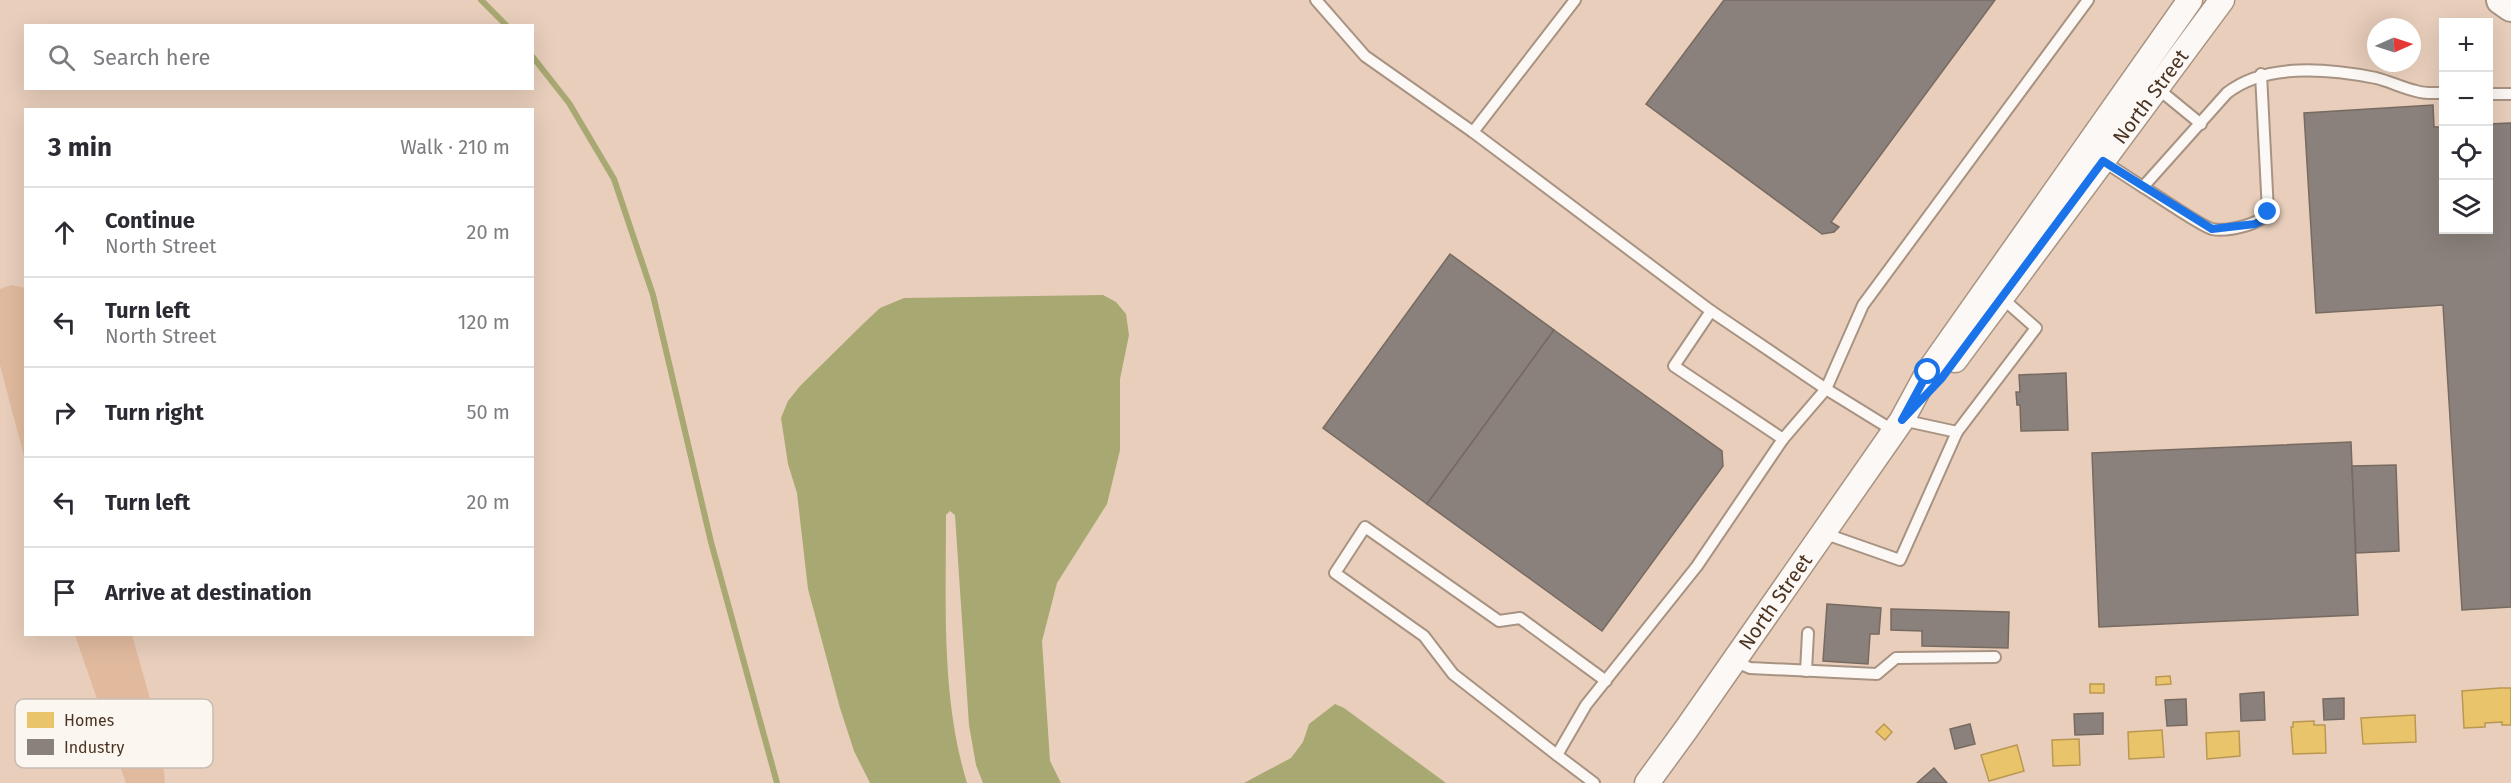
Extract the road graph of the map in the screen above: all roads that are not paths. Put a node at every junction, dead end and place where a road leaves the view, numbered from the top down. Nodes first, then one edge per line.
1 (1316, 0) edge
2 (1575, 0) edge
3 (2088, 0) edge
4 (2190, 0) edge
5 (2222, 0) edge
6 (2501, 0) edge
7 (2511, 7) edge
8 (2261, 74) junction
9 (2157, 88) junction
10 (2439, 93) edge
11 (2493, 94) edge
12 (2511, 94) edge
13 (2201, 124) junction
14 (1473, 132) junction
15 (2103, 161) junction
16 (2143, 187) junction
17 (2002, 298) junction
18 (1711, 311) junction
19 (1826, 389) junction
20 (1898, 425) junction
21 (1957, 432) junction
22 (1783, 440) junction
23 (1822, 533) junction
24 (1808, 633) dead end
25 (1995, 657) dead end
26 (1734, 661) junction
27 (1806, 671) junction
28 (1606, 681) junction
29 (1557, 755) junction
30 (1594, 783) edge
31 (1647, 783) edge

1 - 14 lane
2 - 14 lane
3 - 19 lane
4 - 20 street, North Street
5 - 9 street, North Street
6 - 7 main road
8 - 10 lane
8 - 13 lane
8 - 16 lane
9 - 13 lane
9 - 15 street, North Street
11 - 12 lane
13 - 16 lane
14 - 18 lane
15 - 16 lane
15 - 17 street, North Street
17 - 20 street, North Street
17 - 21 lane
18 - 19 lane
18 - 22 lane
19 - 20 lane
19 - 22 lane
20 - 21 lane
20 - 23 street, North Street
21 - 23 lane
22 - 28 lane
23 - 26 street, North Street
24 - 27 lane
25 - 27 lane
26 - 27 lane
26 - 31 street, North Street
28 - 29 lane
28 - 29 lane
29 - 30 lane

